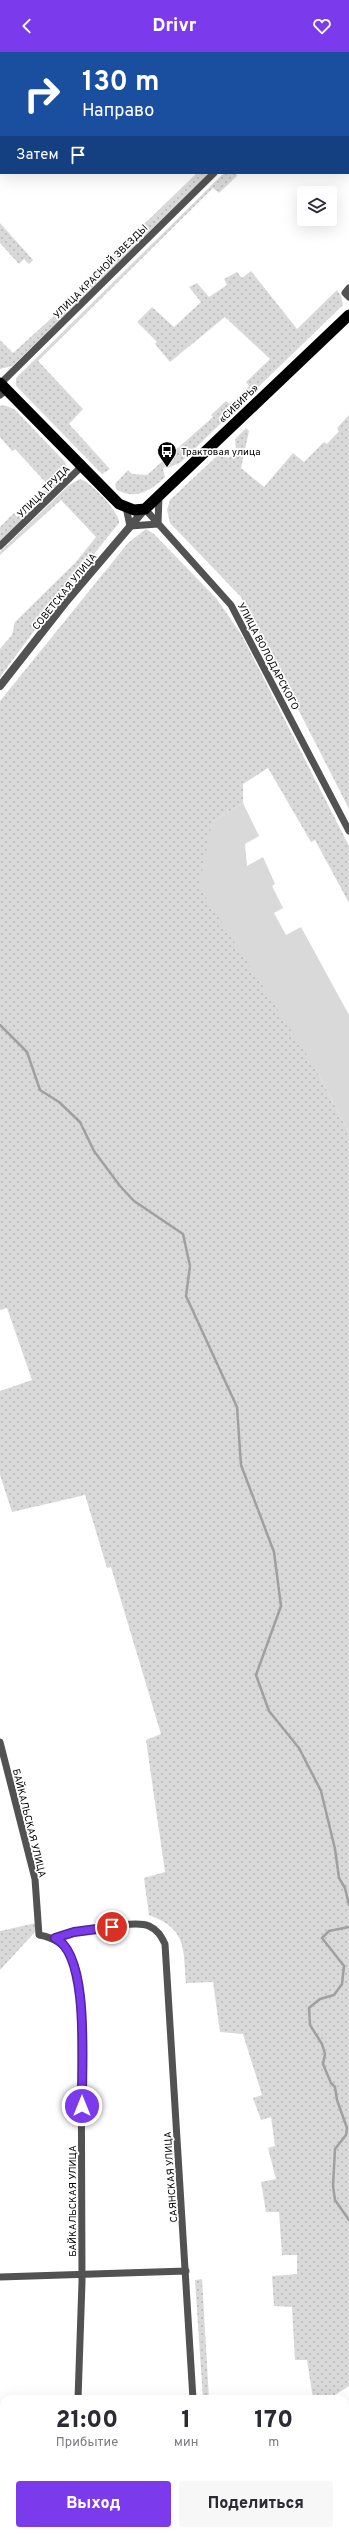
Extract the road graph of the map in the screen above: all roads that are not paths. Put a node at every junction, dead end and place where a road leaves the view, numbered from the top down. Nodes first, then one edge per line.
1 (213, 174) edge
2 (349, 288) edge
3 (349, 297) edge
4 (349, 315) edge
5 (2, 388) edge
6 (82, 466) junction
7 (159, 496) junction
8 (126, 507) junction
9 (145, 509) junction
10 (158, 524) junction
11 (130, 526) junction
12 (0, 546) edge
13 (0, 686) edge
14 (349, 831) edge
15 (0, 1742) edge
16 (55, 1938) junction
17 (186, 2271) junction
18 (82, 2274) junction
19 (0, 2277) edge
20 (78, 2395) edge
21 (193, 2395) edge

1 - 5 street, УЛИЦА КРАСНОЙ ЗВЕЗДЫ
2 - 3 street
4 - 7 highway, «СИБИРЬ»
5 - 6 highway
6 - 8 highway
6 - 12 street, УЛИЦА ТРУДА
7 - 9 highway, «СИБИРЬ»
7 - 10 street
8 - 9 highway
8 - 11 street
9 - 10 street, УЛИЦА ВОЛОДАРСКОГО
9 - 11 street, СОВЕТСКАЯ УЛИЦА
10 - 11 street
10 - 14 street, УЛИЦА ВОЛОДАРСКОГО
11 - 13 street, СОВЕТСКАЯ УЛИЦА
15 - 16 street, БАЙКАЛЬСКАЯ УЛИЦА
16 - 17 street, САЯНСКАЯ УЛИЦА
16 - 18 street, БАЙКАЛЬСКАЯ УЛИЦА
17 - 18 street
17 - 21 street, САЯНСКАЯ УЛИЦА
18 - 19 street
18 - 20 street, БАЙКАЛЬСКАЯ УЛИЦА

